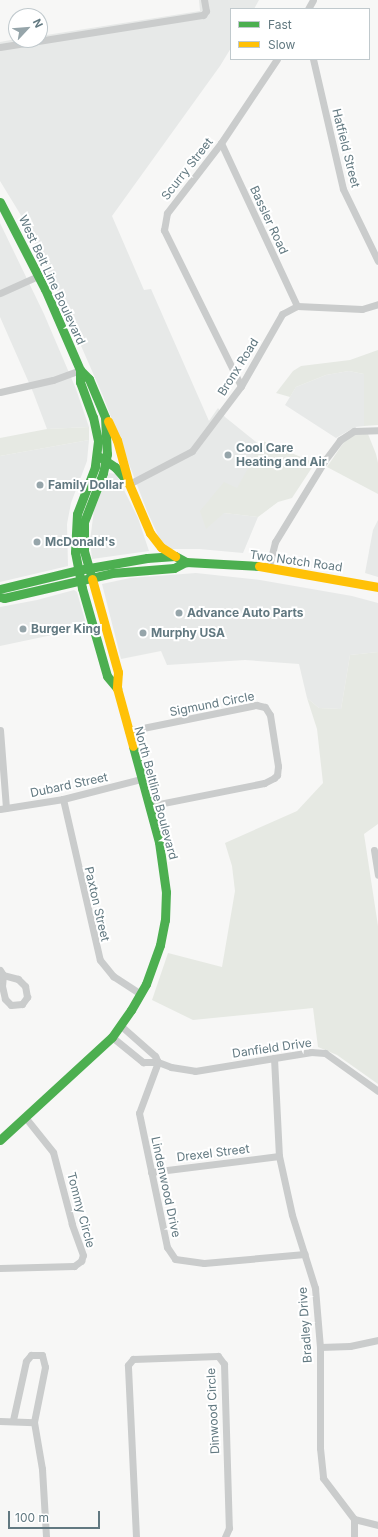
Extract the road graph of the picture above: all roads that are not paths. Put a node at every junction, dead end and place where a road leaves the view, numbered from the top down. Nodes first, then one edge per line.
1 (204, 0) edge
2 (0, 47) edge
3 (276, 60) edge
4 (313, 60) edge
5 (221, 143) junction
6 (0, 202) edge
7 (378, 261) edge
8 (38, 276) junction
9 (0, 293) edge
10 (378, 304) edge
11 (297, 306) junction
12 (80, 370) junction
13 (241, 386) junction
14 (0, 392) edge
15 (102, 410) junction
16 (378, 430) edge
17 (102, 458) junction
18 (129, 484) junction
19 (150, 533) junction
20 (175, 556) junction
21 (153, 557) junction
22 (186, 562) junction
23 (87, 565) junction
24 (269, 566) junction
25 (75, 570) junction
26 (96, 576) junction
27 (81, 584) junction
28 (378, 587) edge
29 (0, 589) edge
30 (0, 598) edge
31 (117, 688) junction
32 (0, 730) edge
33 (128, 731) junction
34 (141, 780) junction
35 (63, 799) junction
36 (149, 806) junction
37 (3, 808) edge
38 (374, 850) dead end
39 (378, 875) edge
40 (2, 973) edge
41 (142, 994) junction
42 (120, 1025) junction
43 (112, 1037) junction
44 (274, 1058) junction
45 (158, 1062) junction
46 (378, 1091) edge
47 (25, 1117) junction
48 (0, 1140) edge
49 (279, 1156) junction
50 (151, 1172) junction
51 (305, 1254) junction
52 (0, 1268) edge
53 (378, 1340) edge
54 (320, 1347) junction
55 (13, 1420) junction
56 (0, 1421) edge
57 (34, 1422) junction
58 (354, 1519) junction
59 (378, 1524) edge
60 (46, 1537) edge
61 (136, 1537) edge
62 (225, 1537) edge
63 (354, 1537) edge

1 - 2 street
3 - 5 street, Scurry Street
4 - 7 street, Hatfield Street
5 - 11 street, Bassler Road
5 - 13 street, Scurry Street
6 - 8 main road, West Belt Line Boulevard
8 - 9 street
8 - 12 main road, West Belt Line Boulevard
10 - 11 street
11 - 13 street, Bronx Road
12 - 14 street
12 - 15 main road, West Belt Line Boulevard
12 - 17 main road, West Belt Line Boulevard
13 - 18 street, Bronx Road
15 - 17 main road, West Belt Line Boulevard
15 - 18 main road
16 - 24 street
17 - 18 main road
17 - 23 main road, West Belt Line Boulevard
17 - 25 main road, West Belt Line Boulevard
18 - 19 main road
19 - 20 main road, Two Notch Road
19 - 21 main road
20 - 21 main road
20 - 22 main road, Two Notch Road
21 - 23 main road
22 - 24 main road, Two Notch Road
22 - 26 main road, Two Notch Road
23 - 25 main road
23 - 26 main road, North Beltline Boulevard
24 - 28 main road, Two Notch Road
25 - 27 main road, West Belt Line Boulevard
25 - 29 main road
26 - 27 main road, Two Notch Road
26 - 31 main road, North Beltline Boulevard
27 - 30 main road, Two Notch Road
27 - 31 main road, West Belt Line Boulevard
31 - 33 main road, North Beltline Boulevard
32 - 37 street
33 - 34 main road, North Beltline Boulevard
33 - 36 street, Sigmund Circle
34 - 35 street, Dubard Street
34 - 36 main road, North Beltline Boulevard
35 - 37 street, Dubard Street
35 - 41 street, Paxton Street
36 - 41 main road, North Beltline Boulevard
38 - 39 street
40 - 40 street
41 - 42 main road, North Beltline Boulevard
42 - 43 main road, North Beltline Boulevard
42 - 45 street
43 - 45 street, Danfield Drive
43 - 47 main road, North Beltline Boulevard
44 - 45 street, Danfield Drive
44 - 46 street, Danfield Drive
44 - 49 street, Bradley Drive
45 - 50 street, Lindenwood Drive
47 - 48 main road, North Beltline Boulevard
47 - 52 street, Tommy Circle
49 - 50 street, Drexel Street
49 - 51 street, Bradley Drive
50 - 51 street, Lindenwood Drive
51 - 54 street, Bradley Drive
53 - 54 street
54 - 58 street, Bradley Drive
55 - 56 street
55 - 57 street
55 - 57 street
57 - 60 street
58 - 59 street
58 - 63 street
61 - 62 street, Dinwood Circle

